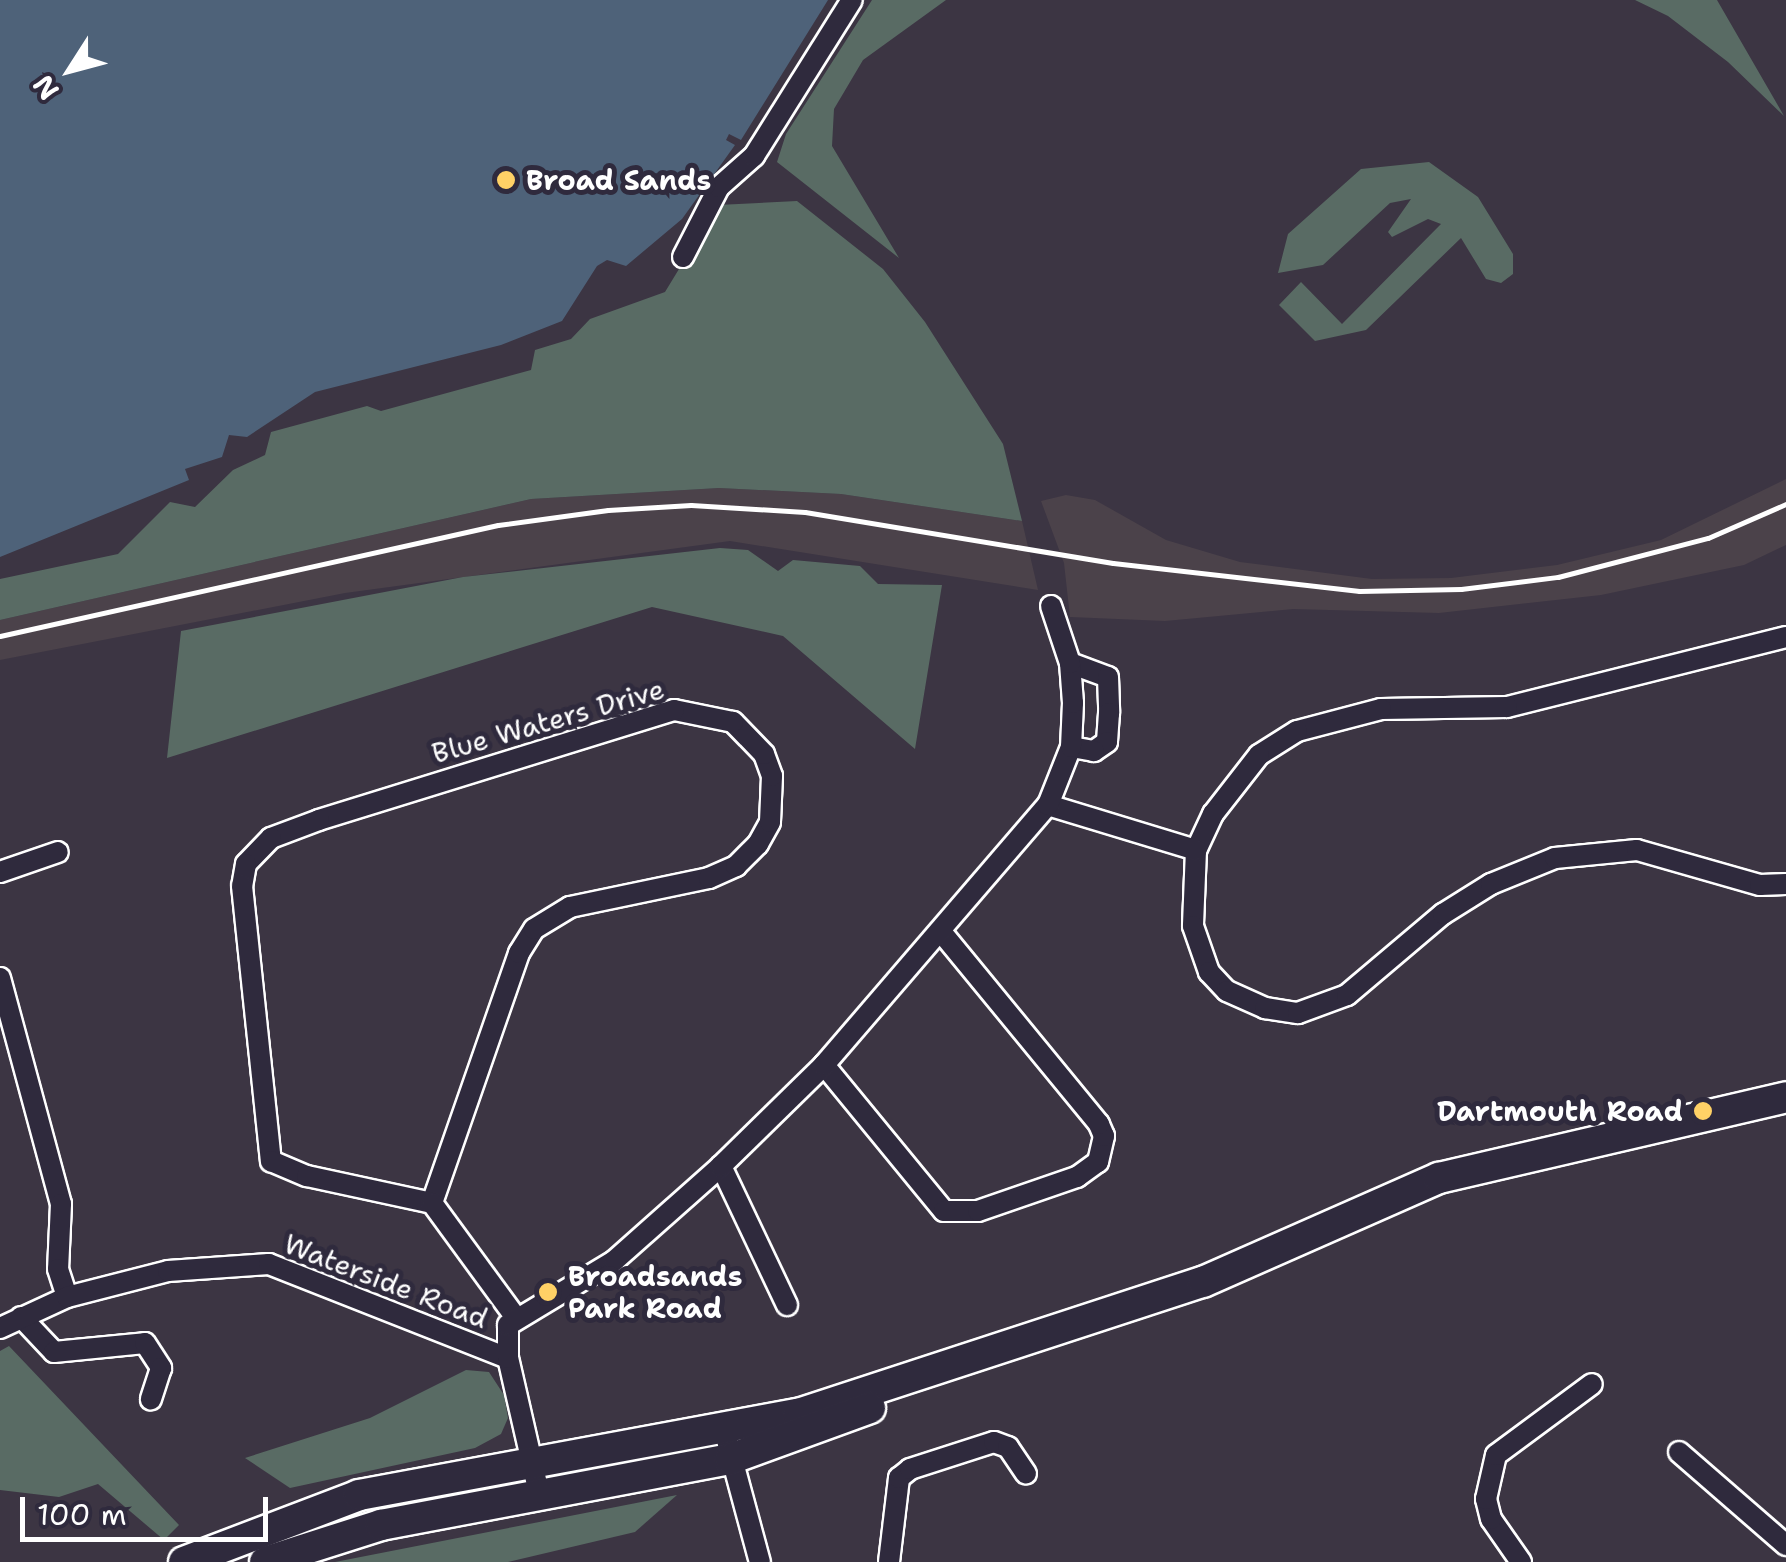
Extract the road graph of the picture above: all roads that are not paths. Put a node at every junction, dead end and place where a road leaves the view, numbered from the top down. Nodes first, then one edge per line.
1 (852, 0) edge
2 (683, 258) dead end
3 (1051, 606) dead end
4 (1786, 636) edge
5 (1070, 663) junction
6 (1071, 748) junction
7 (1048, 805) junction
8 (1196, 850) junction
9 (58, 852) dead end
10 (0, 872) edge
11 (1786, 884) edge
12 (942, 933) junction
13 (0, 978) edge
14 (824, 1066) junction
15 (1786, 1097) edge
16 (722, 1166) junction
17 (432, 1203) junction
18 (67, 1297) junction
19 (787, 1304) dead end
20 (514, 1316) junction
21 (21, 1317) junction
22 (0, 1328) edge
23 (508, 1358) junction
24 (1592, 1384) dead end
25 (151, 1399) dead end
26 (727, 1444) junction
27 (1679, 1452) dead end
28 (533, 1462) junction
29 (1026, 1474) dead end
30 (550, 1491) junction
31 (1786, 1545) edge
32 (184, 1562) edge
33 (265, 1562) edge
34 (760, 1562) edge
35 (888, 1562) edge
36 (1521, 1562) edge

1 - 2 street
3 - 5 street
4 - 8 street
5 - 6 street
5 - 6 street
6 - 7 street
7 - 8 street
7 - 12 street
8 - 11 street
9 - 10 street
12 - 14 street
12 - 14 street
13 - 18 street
14 - 16 street
15 - 26 main road
16 - 19 street
16 - 20 street
17 - 17 street, Blue Waters Drive
17 - 20 street
18 - 21 street, Waterside Road
18 - 23 street, Waterside Road
20 - 23 street
21 - 22 street, Waterside Road
21 - 25 street
23 - 28 street
24 - 36 street
26 - 28 main road
26 - 30 main road
26 - 34 street
27 - 31 street
28 - 30 street
28 - 32 main road
29 - 35 street
30 - 33 main road

